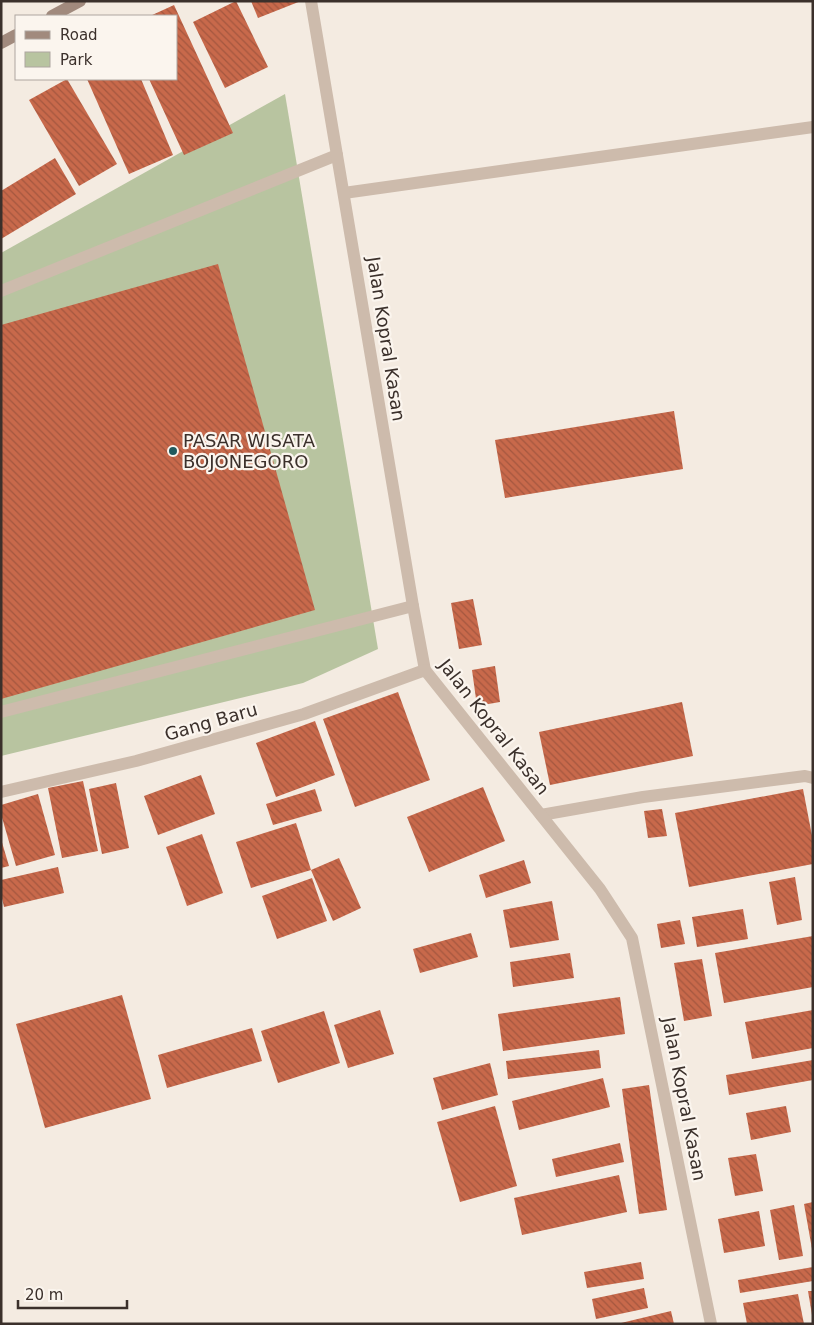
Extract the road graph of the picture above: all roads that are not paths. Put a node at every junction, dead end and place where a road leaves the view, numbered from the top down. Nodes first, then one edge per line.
1 (80, 1) edge
2 (311, 1) edge
3 (54, 15) edge
4 (15, 36) edge
5 (1, 43) edge
6 (813, 126) edge
7 (338, 155) junction
8 (344, 193) junction
9 (1, 291) edge
10 (413, 606) junction
11 (425, 670) junction
12 (1, 712) edge
13 (813, 778) edge
14 (1, 792) edge
15 (541, 815) junction
16 (711, 1324) edge

1 - 3 main road
2 - 7 street, Jalan Kopral Kasan
4 - 5 main road
6 - 8 street
7 - 8 street, Jalan Kopral Kasan
7 - 9 street
8 - 10 street, Jalan Kopral Kasan
10 - 11 street, Jalan Kopral Kasan
10 - 12 street
11 - 14 street, Gang Baru
11 - 15 street, Jalan Kopral Kasan
13 - 15 street
15 - 16 street, Jalan Kopral Kasan

